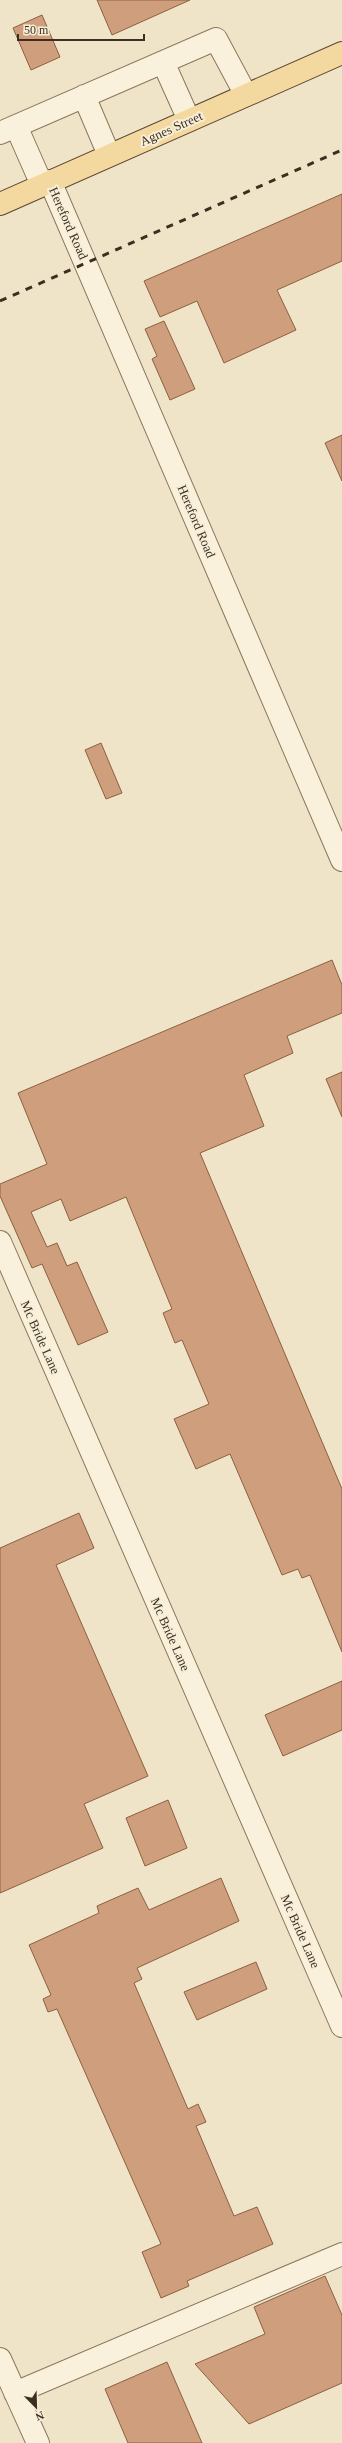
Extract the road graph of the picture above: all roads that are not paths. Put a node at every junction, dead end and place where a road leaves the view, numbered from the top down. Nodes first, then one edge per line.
1 (342, 53) edge
2 (164, 62) junction
3 (246, 95) junction
4 (84, 96) junction
5 (190, 120) junction
6 (8, 129) edge
7 (109, 155) junction
8 (46, 183) junction
9 (1, 200) edge
10 (342, 860) edge
11 (0, 1242) edge
12 (342, 2026) edge
13 (342, 2254) edge
14 (0, 2359) edge
15 (15, 2393) junction
16 (38, 2443) edge

1 - 3 main road, Agnes Street
2 - 3 street
2 - 4 street
2 - 5 street
3 - 5 main road, Agnes Street
4 - 6 street
4 - 7 street
5 - 7 main road, Agnes Street
6 - 8 street, Hereford Road
7 - 8 main road, Agnes Street
8 - 9 main road, Agnes Street
8 - 10 street, Hereford Road
11 - 12 street, Mc Bride Lane
13 - 15 street
14 - 15 street
15 - 16 street

